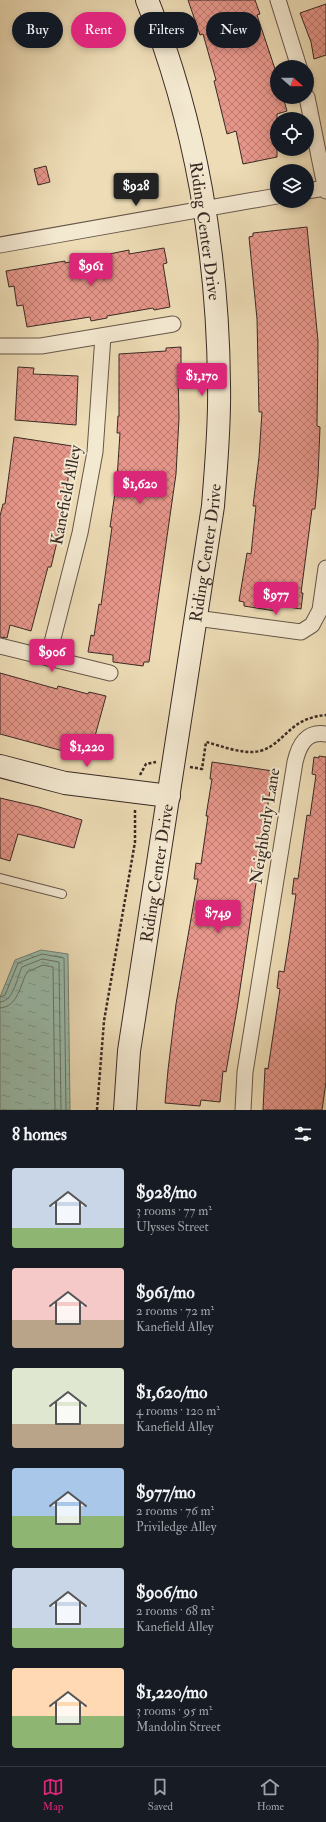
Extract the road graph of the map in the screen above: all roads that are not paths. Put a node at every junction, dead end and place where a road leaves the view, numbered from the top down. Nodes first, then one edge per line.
1 (147, 0) edge
2 (278, 0) edge
3 (297, 60) edge
4 (308, 104) edge
5 (326, 188) edge
6 (314, 190) edge
7 (326, 191) edge
8 (270, 197) edge
9 (204, 208) junction
10 (0, 245) edge
11 (173, 324) dead end
12 (103, 336) junction
13 (0, 346) edge
14 (326, 568) edge
15 (196, 618) junction
16 (0, 646) edge
17 (48, 658) junction
18 (110, 673) dead end
19 (326, 734) edge
20 (0, 766) edge
21 (169, 796) junction
22 (0, 878) edge
23 (62, 894) dead end
24 (125, 1110) edge
25 (243, 1110) edge

1 - 9 street, Riding Center Drive
2 - 3 street
4 - 5 street
5 - 6 street
5 - 7 street
8 - 9 street
9 - 10 street
9 - 15 street, Riding Center Drive
11 - 12 street
12 - 13 street
12 - 17 street, Kanefield Alley
14 - 15 street
15 - 21 street, Riding Center Drive
16 - 17 street
17 - 18 street
19 - 25 street, Neighborly Lane
20 - 21 street
21 - 24 street, Riding Center Drive
22 - 23 lane

